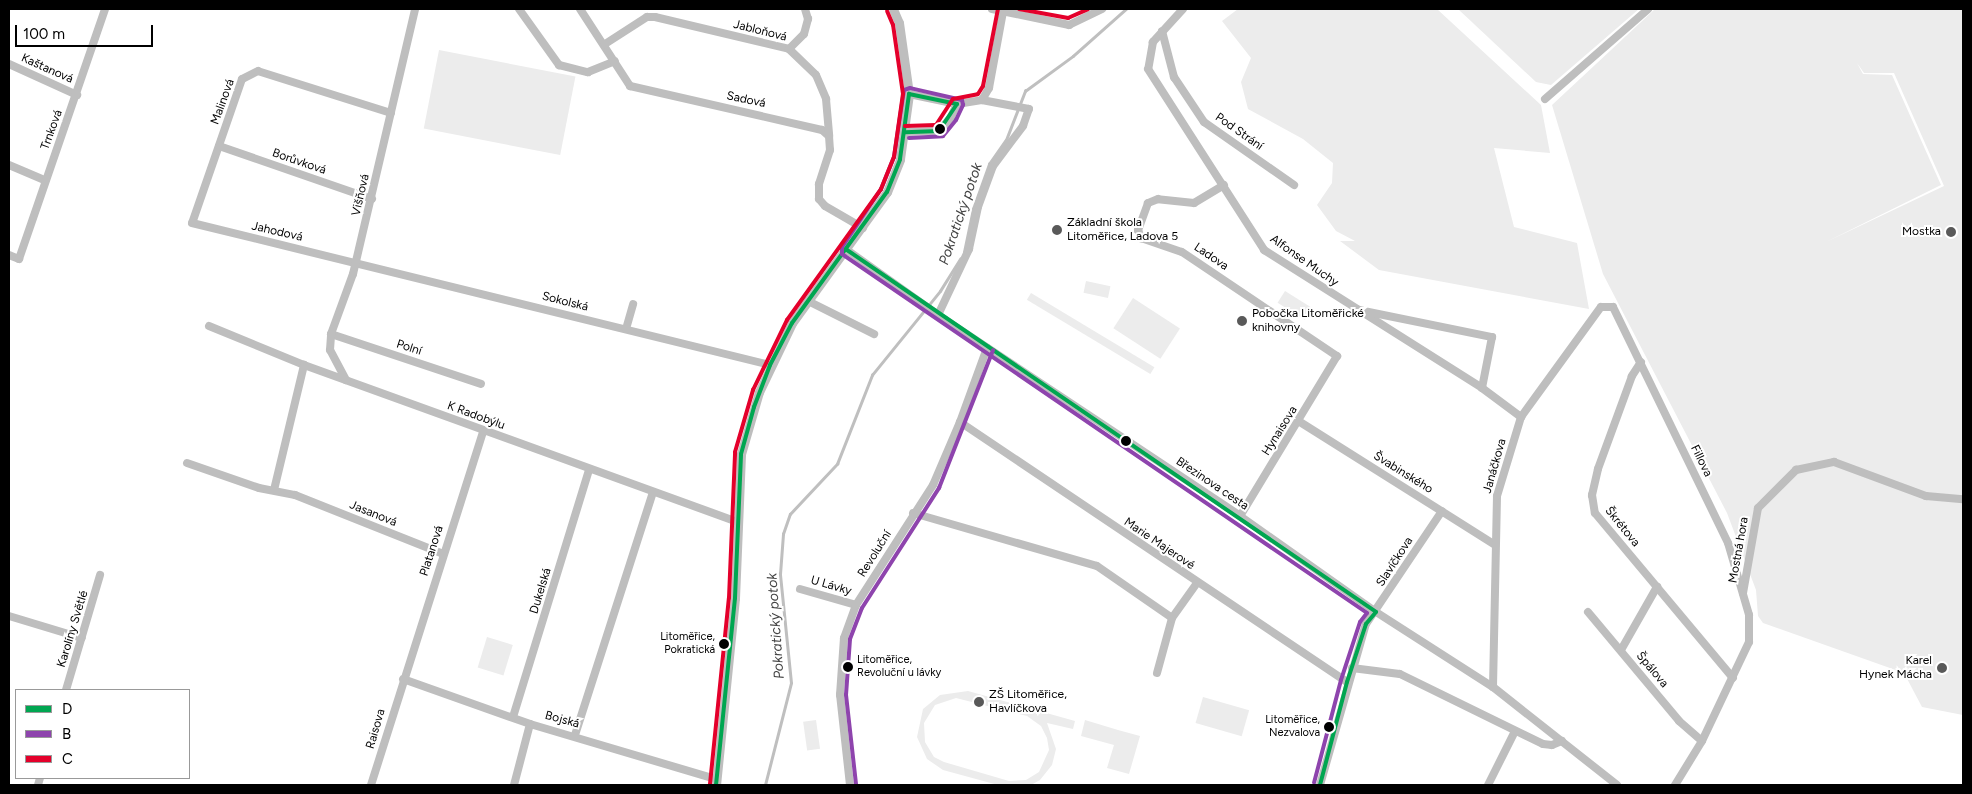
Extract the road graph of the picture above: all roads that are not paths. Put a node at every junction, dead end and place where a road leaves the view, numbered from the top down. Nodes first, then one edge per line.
1 (105, 9) edge
2 (415, 9) edge
3 (518, 9) edge
4 (580, 9) edge
5 (660, 9) edge
6 (805, 9) edge
7 (893, 9) edge
8 (992, 9) edge
9 (1102, 9) edge
10 (1183, 9) edge
11 (1648, 9) edge
12 (1003, 12) junction
13 (655, 18) junction
14 (1162, 31) junction
15 (605, 44) junction
16 (789, 49) junction
17 (615, 61) junction
18 (9, 64) edge
19 (909, 94) junction
20 (77, 95) junction
21 (1546, 99) dead end
22 (982, 100) junction
23 (957, 104) junction
24 (391, 113) junction
25 (905, 132) junction
26 (829, 136) junction
27 (219, 146) junction
28 (9, 165) edge
29 (45, 180) junction
30 (1224, 185) junction
31 (1294, 185) dead end
32 (372, 200) junction
33 (192, 223) joint
34 (863, 228) junction
35 (847, 250) junction
36 (9, 255) edge
37 (356, 262) junction
38 (808, 301) junction
39 (632, 304) dead end
40 (1601, 307) joint
41 (1354, 309) junction
42 (938, 315) junction
43 (209, 326) dead end
44 (626, 329) junction
45 (330, 334) junction
46 (874, 334) dead end
47 (987, 348) junction
48 (1337, 356) joint
49 (1641, 362) junction
50 (304, 365) junction
51 (770, 365) junction
52 (346, 380) junction
53 (481, 384) dead end
54 (1482, 388) junction
55 (1521, 417) junction
56 (960, 422) junction
57 (1300, 422) junction
58 (483, 431) junction
59 (187, 464) dead end
60 (589, 470) junction
61 (274, 490) junction
62 (653, 492) junction
63 (1963, 499) edge
64 (1442, 511) junction
65 (913, 513) junction
66 (1240, 516) junction
67 (737, 522) junction
68 (1494, 544) junction
69 (442, 554) junction
70 (100, 575) dead end
71 (1197, 583) junction
72 (1657, 587) junction
73 (800, 589) dead end
74 (1742, 595) junction
75 (856, 605) junction
76 (1376, 612) junction
77 (1588, 612) dead end
78 (9, 616) edge
79 (1172, 618) junction
80 (82, 638) junction
81 (1621, 650) junction
82 (1352, 668) junction
83 (1157, 673) dead end
84 (1733, 678) junction
85 (402, 680) junction
86 (1347, 682) junction
87 (1493, 687) junction
88 (66, 689) edge
89 (513, 717) junction
90 (530, 724) junction
91 (1515, 731) junction
92 (575, 735) junction
93 (1562, 741) junction
94 (1702, 741) junction
95 (716, 782) edge
96 (371, 785) edge
97 (514, 785) edge
98 (850, 785) edge
99 (1320, 785) edge
100 (1488, 785) edge
101 (1617, 785) edge
102 (1675, 785) edge

1 - 20 street, Trnková
2 - 24 street, Višňová
3 - 17 street
4 - 15 street, Sadová
5 - 13 street
6 - 16 street
7 - 19 street
8 - 12 street
9 - 12 street
10 - 14 street, Alfonse Muchy
11 - 21 street
12 - 22 street
13 - 15 street
13 - 16 street, Jabloňová
14 - 30 street, Alfonse Muchy
14 - 31 street, Pod Strání
15 - 17 street, Sadová
16 - 26 street, Jabloňová
17 - 26 street, Sadová
18 - 20 street, Kaštanová
19 - 23 street
19 - 25 street
20 - 29 street, Trnková
22 - 23 street
22 - 42 street
23 - 25 street
24 - 27 street, Malinová
24 - 32 street, Višňová
25 - 34 street
26 - 34 street
27 - 32 street, Borůvková
27 - 33 street, Malinová
28 - 29 street
29 - 36 street, Trnková
30 - 41 street, Alfonse Muchy
30 - 48 street, Ladova
32 - 37 street, Višňová
33 - 37 street, Jahodová
34 - 35 street
35 - 38 street
35 - 42 street, Březinova cesta
37 - 44 street, Sokolská
37 - 45 street, Višňová
38 - 46 street
38 - 51 street
39 - 44 street
40 - 49 street, Fillova
40 - 55 street, Janáčkova
41 - 54 street, Alfonse Muchy
41 - 54 street
42 - 47 street, Březinova cesta
43 - 50 street, K Radobýlu
44 - 51 street, Sokolská
45 - 52 street, Višňová
45 - 53 street, Polní
47 - 56 street, Revoluční
47 - 66 street, Březinova cesta
48 - 57 street, Hynaisova
49 - 72 street, Škrétova
49 - 74 street, Fillova
50 - 52 street, K Radobýlu
50 - 61 street
51 - 67 street
52 - 58 street, K Radobýlu
54 - 55 street, Alfonse Muchy
55 - 68 street, Janáčkova
56 - 65 street, Revoluční
56 - 71 street, Marie Majerové
57 - 64 street, Švabinského
57 - 66 street, Hynaisova
58 - 60 street, K Radobýlu
58 - 69 street, Platanová
59 - 61 street, Jasanová
60 - 62 street, K Radobýlu
60 - 89 street, Dukelská
61 - 69 street, Jasanová
62 - 67 street, K Radobýlu
62 - 92 street
63 - 74 street, Mostná hora
64 - 68 street, Švabinského
64 - 76 street, Slavíčkova
65 - 75 street, Revoluční
65 - 79 street
66 - 76 street, Březinova cesta
67 - 95 street
68 - 87 street, Janáčkova
69 - 85 street, Platanová
70 - 80 street, Karolíny Světlé
71 - 79 street
71 - 86 street, Marie Majerové
72 - 81 street
72 - 84 street, Škrétova
73 - 75 street, U Lávky
74 - 84 street, Fillova
75 - 98 street, Revoluční
76 - 82 street, Slavíčkova
76 - 87 street, Březinova cesta
77 - 81 street, Špálova
78 - 80 street
79 - 83 street
80 - 88 street, Karolíny Světlé
81 - 94 street, Špálova
82 - 86 street, Slavíčkova
82 - 91 street
84 - 94 street
85 - 89 street, Bojská
85 - 96 street, Raisova
86 - 99 street, Slavíčkova
87 - 93 street, Březinova cesta
89 - 90 street, Bojská
90 - 92 street, Bojská
90 - 97 street
91 - 93 street
91 - 100 street
92 - 95 street, Bojská
93 - 101 street, Březinova cesta
94 - 102 street

